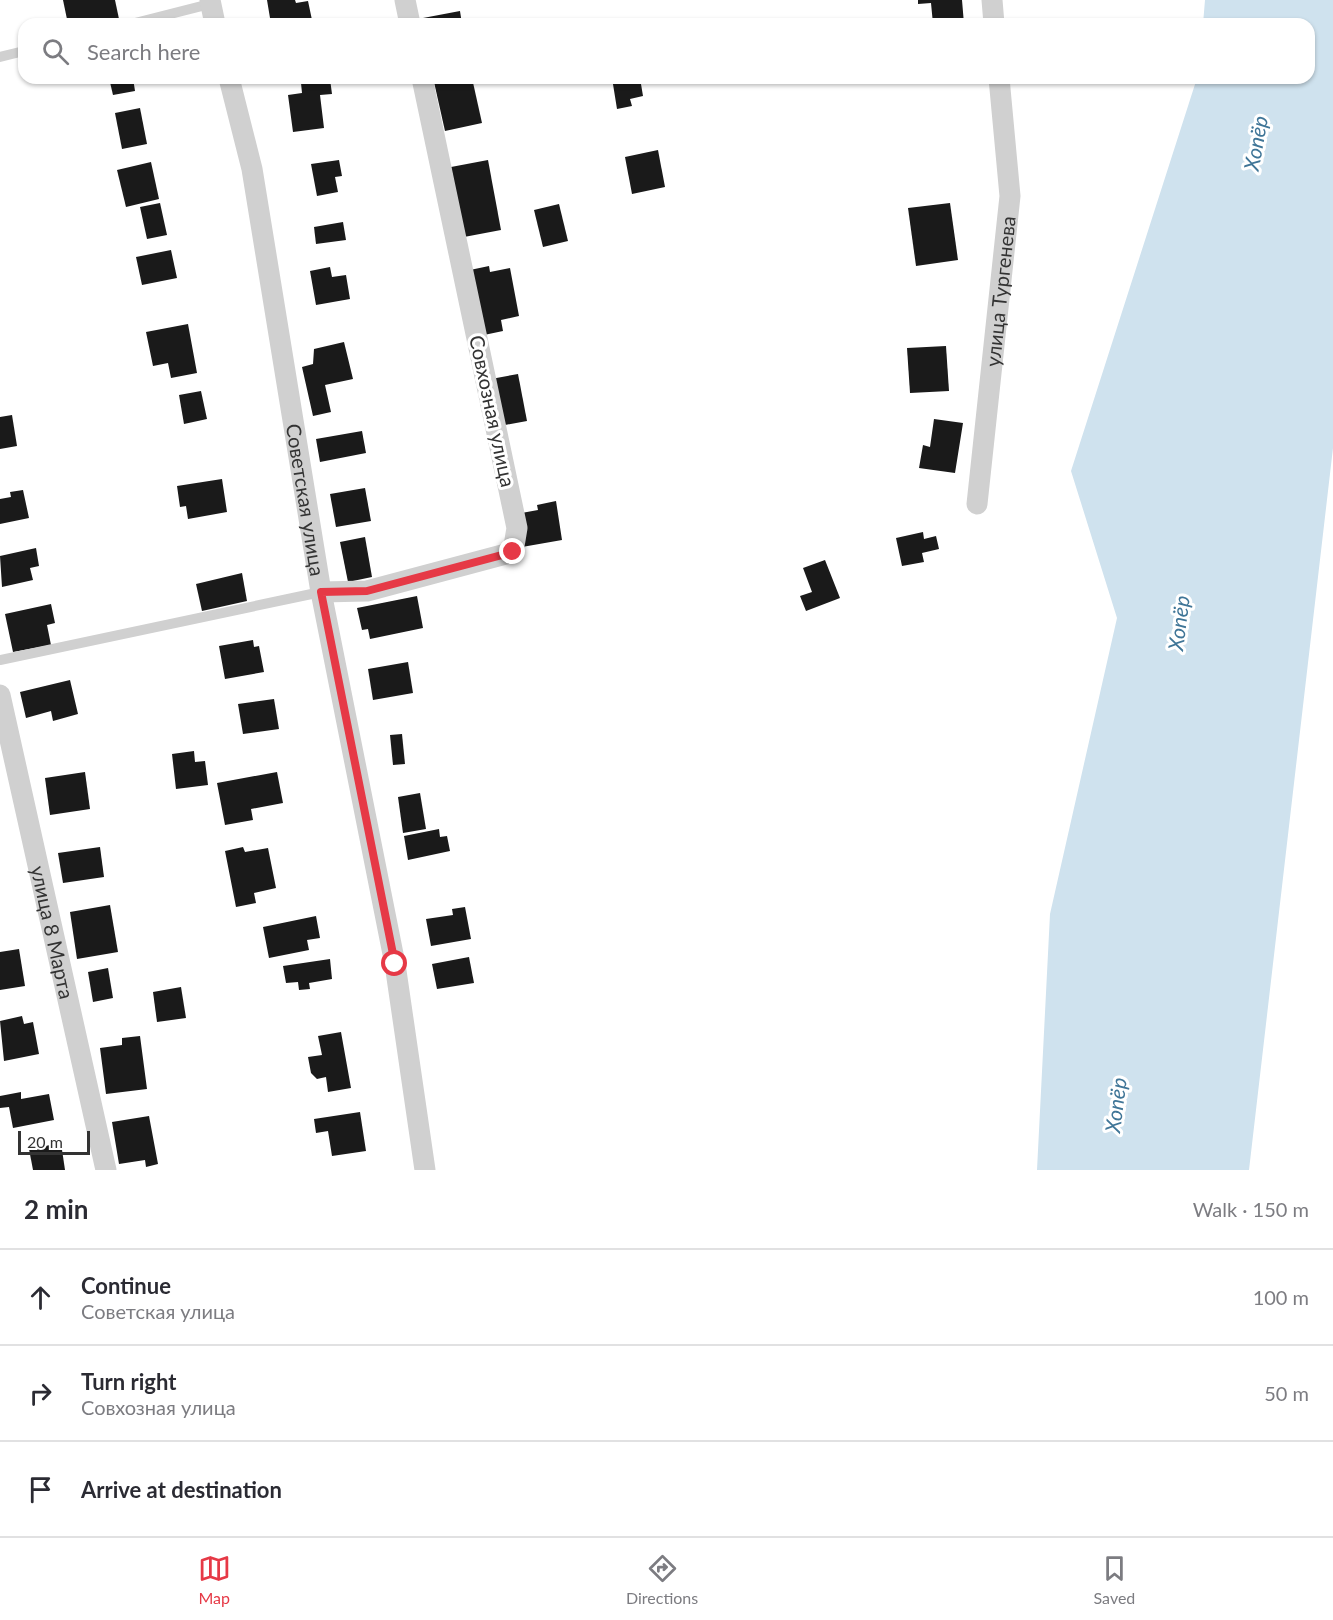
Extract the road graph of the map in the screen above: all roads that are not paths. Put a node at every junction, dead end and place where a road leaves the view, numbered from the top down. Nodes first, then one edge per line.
1 (405, 0) edge
2 (992, 0) edge
3 (212, 9) edge
4 (163, 18) edge
5 (409, 18) edge
6 (994, 18) edge
7 (18, 52) edge
8 (0, 57) edge
9 (231, 84) edge
10 (423, 84) edge
11 (1000, 84) edge
12 (977, 504) dead end
13 (321, 592) junction
14 (0, 660) edge
15 (0, 695) edge
16 (106, 1170) edge
17 (425, 1170) edge

1 - 5 street
2 - 6 street
3 - 4 lane
7 - 8 lane
9 - 13 street, Советская улица
10 - 13 street, Совхозная улица
11 - 12 street, улица Тургенева
13 - 14 lane
13 - 17 street, Советская улица
15 - 16 street, улица 8 Марта

